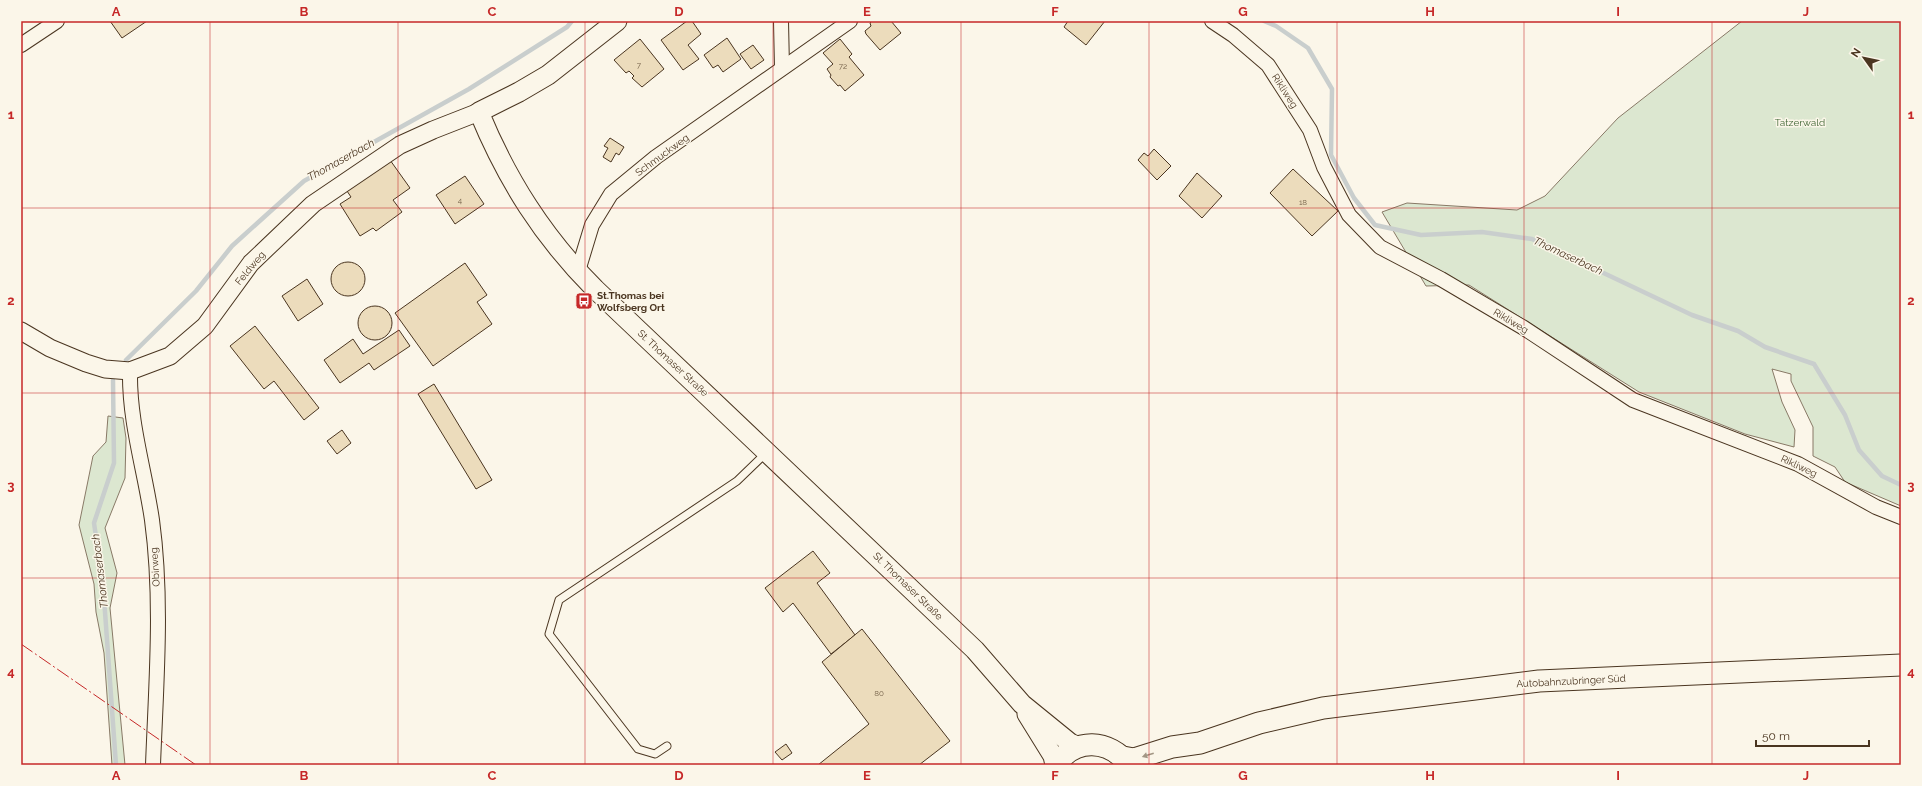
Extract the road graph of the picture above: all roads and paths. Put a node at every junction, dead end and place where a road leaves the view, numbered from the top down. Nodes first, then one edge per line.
1 (57, 21) edge
2 (617, 21) edge
3 (782, 21) edge
4 (850, 21) edge
5 (1212, 21) edge
6 (21, 45) edge
7 (782, 68) junction
8 (479, 112) junction
9 (578, 271) junction
10 (21, 331) edge
11 (130, 371) junction
12 (768, 452) junction
13 (1901, 517) edge
14 (1901, 665) edge
15 (1022, 704) junction
16 (1200, 743) junction
17 (667, 746) dead end
18 (1079, 747) junction
19 (1126, 761) edge
20 (153, 765) edge
21 (1056, 765) edge
22 (1164, 765) edge

1 - 6 street
2 - 8 main road
3 - 7 street
4 - 7 street, Schmuckweg
5 - 13 street, Rikliweg
7 - 9 street, Schmuckweg
8 - 9 main road, St. Thomaser Straße
8 - 11 street, Feldweg
9 - 12 main road, St. Thomaser Straße
10 - 11 street, Feldweg
11 - 20 street, Obirweg
12 - 15 main road, St. Thomaser Straße
12 - 17 lane
14 - 16 main road, Autobahnzubringer Süd
15 - 18 main road, St. Thomaser Straße
15 - 21 main road, St. Thomaser Straße
16 -> 19 main road, Autobahnzubringer Süd
16 - 22 main road, Autobahnzubringer Süd
18 - 19 main road
18 - 21 main road

